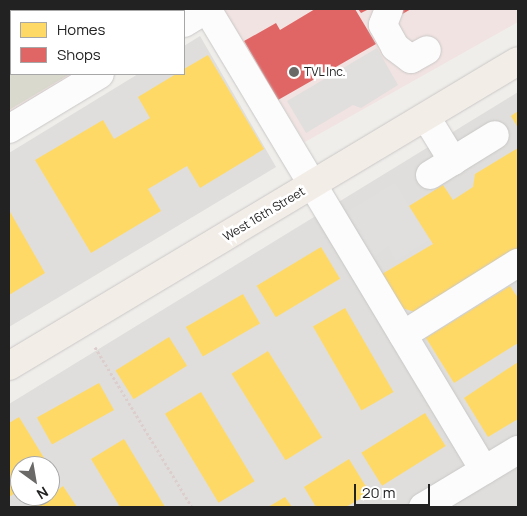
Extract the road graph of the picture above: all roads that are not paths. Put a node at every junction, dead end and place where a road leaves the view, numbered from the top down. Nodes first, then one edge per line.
1 (207, 9) edge
2 (389, 9) edge
3 (185, 22) edge
4 (427, 50) dead end
5 (518, 61) edge
6 (98, 75) edge
7 (426, 117) junction
8 (9, 129) edge
9 (495, 135) dead end
10 (453, 161) junction
11 (430, 175) dead end
12 (314, 184) junction
13 (518, 263) edge
14 (403, 335) junction
15 (9, 366) edge
16 (518, 450) edge
17 (484, 470) junction
18 (423, 507) edge

1 - 3 street
1 - 12 street
2 - 4 street
5 - 7 main road, West 16th Street
6 - 8 street
7 - 10 street
7 - 12 main road, West 16th Street
9 - 10 street
10 - 11 street
12 - 14 street
12 - 15 main road, West 16th Street
13 - 14 street
14 - 17 street
16 - 17 street
17 - 18 street

